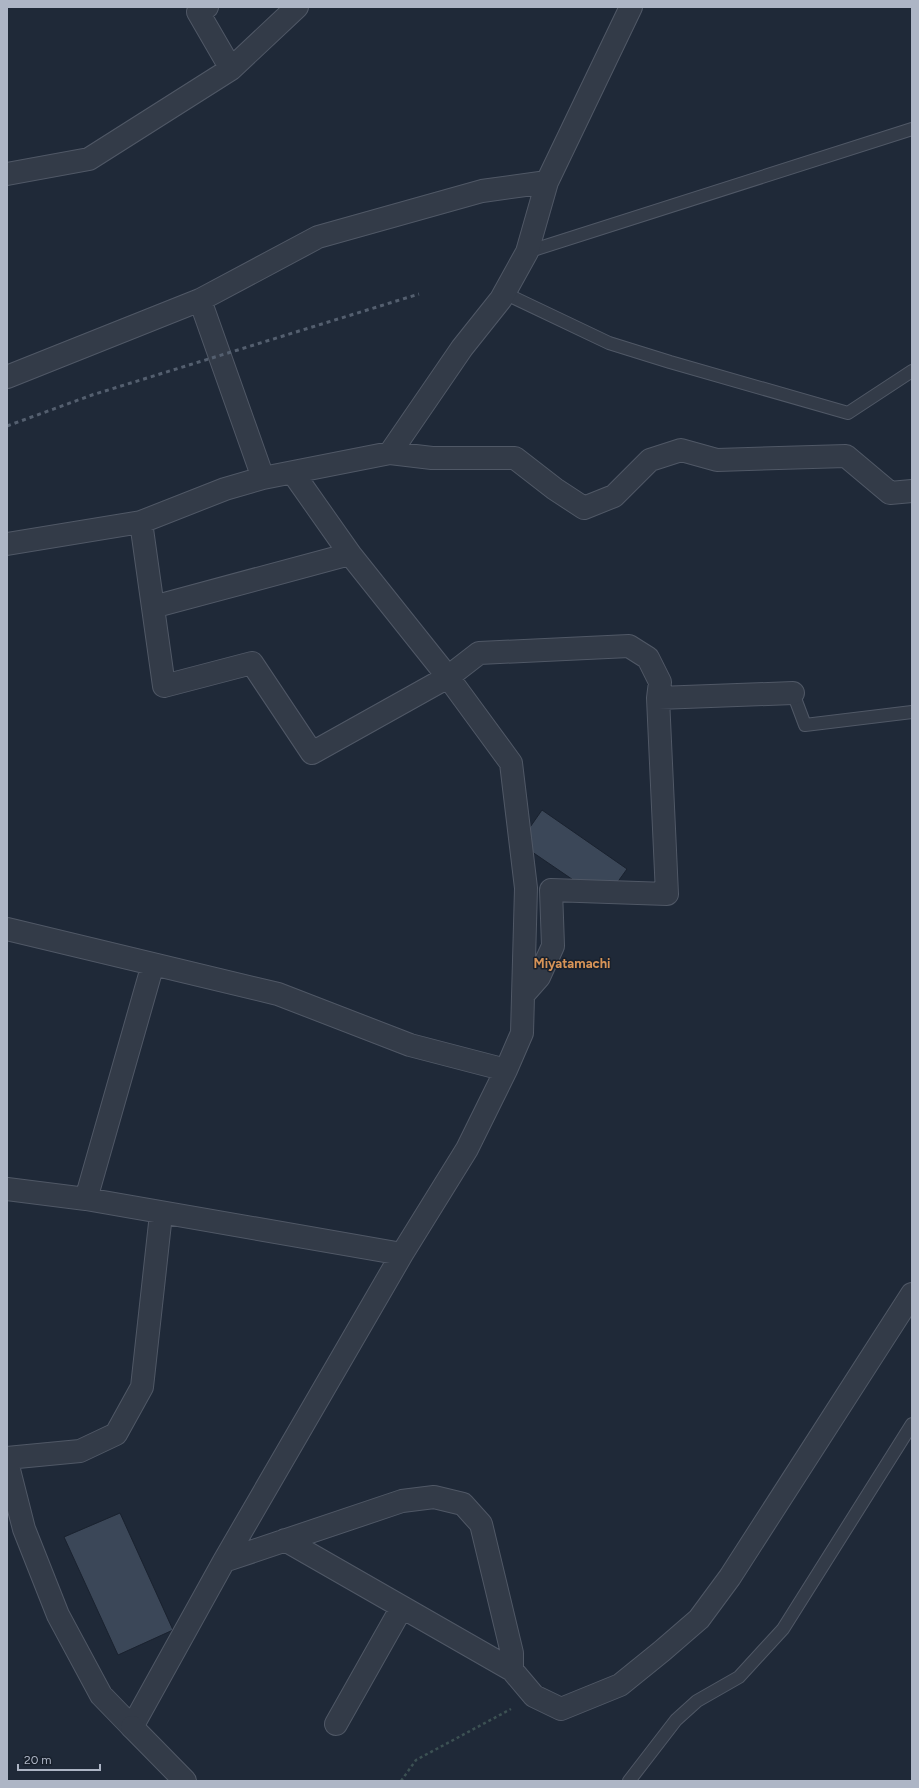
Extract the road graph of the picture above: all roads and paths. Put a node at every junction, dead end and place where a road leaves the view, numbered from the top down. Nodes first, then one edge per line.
1 (207, 7) edge
2 (297, 7) edge
3 (631, 7) edge
4 (231, 69) junction
5 (912, 129) edge
6 (7, 174) edge
7 (547, 182) junction
8 (527, 252) junction
9 (504, 293) junction
10 (200, 300) junction
11 (912, 371) edge
12 (7, 377) edge
13 (390, 453) junction
14 (293, 473) junction
15 (263, 478) junction
16 (912, 491) edge
17 (141, 522) junction
18 (7, 544) edge
19 (350, 554) junction
20 (153, 607) junction
21 (448, 678) junction
22 (792, 693) joint
23 (658, 698) junction
24 (912, 712) edge
25 (7, 929) edge
26 (153, 964) junction
27 (524, 994) junction
28 (506, 1070) junction
29 (7, 1189) edge
30 (86, 1199) junction
31 (161, 1214) junction
32 (402, 1254) junction
33 (912, 1294) edge
34 (912, 1424) edge
35 (7, 1458) edge
36 (7, 1462) edge
37 (285, 1540) junction
38 (224, 1561) junction
39 (402, 1607) junction
40 (512, 1670) junction
41 (534, 1696) junction
42 (336, 1724) dead end
43 (132, 1727) junction
44 (185, 1781) edge
45 (401, 1781) edge
46 (629, 1781) edge

1 - 4 street
2 - 4 street
3 - 7 street
4 - 6 street
5 - 8 lane
7 - 8 street
7 - 10 street
8 - 9 street
9 - 11 lane
9 - 13 street
10 - 12 street
10 - 15 street
13 - 14 street
13 - 16 street
14 - 15 street
14 - 19 street
15 - 17 street
17 - 18 street
17 - 20 street
19 - 20 street
19 - 21 street
20 - 21 street
21 - 23 street
21 - 27 street
22 - 23 street
22 - 24 lane
23 - 27 street
25 - 26 street
26 - 28 street
26 - 30 street
27 - 28 street
28 - 32 street
29 - 30 street
30 - 31 street
31 - 32 street
31 - 35 street
32 - 38 street
33 - 41 street
34 - 46 lane
36 - 43 street
37 - 38 street
37 - 39 street
37 - 40 street
38 - 43 street
39 - 40 street
39 - 42 street
40 - 41 street
41 - 45 path
43 - 44 street

